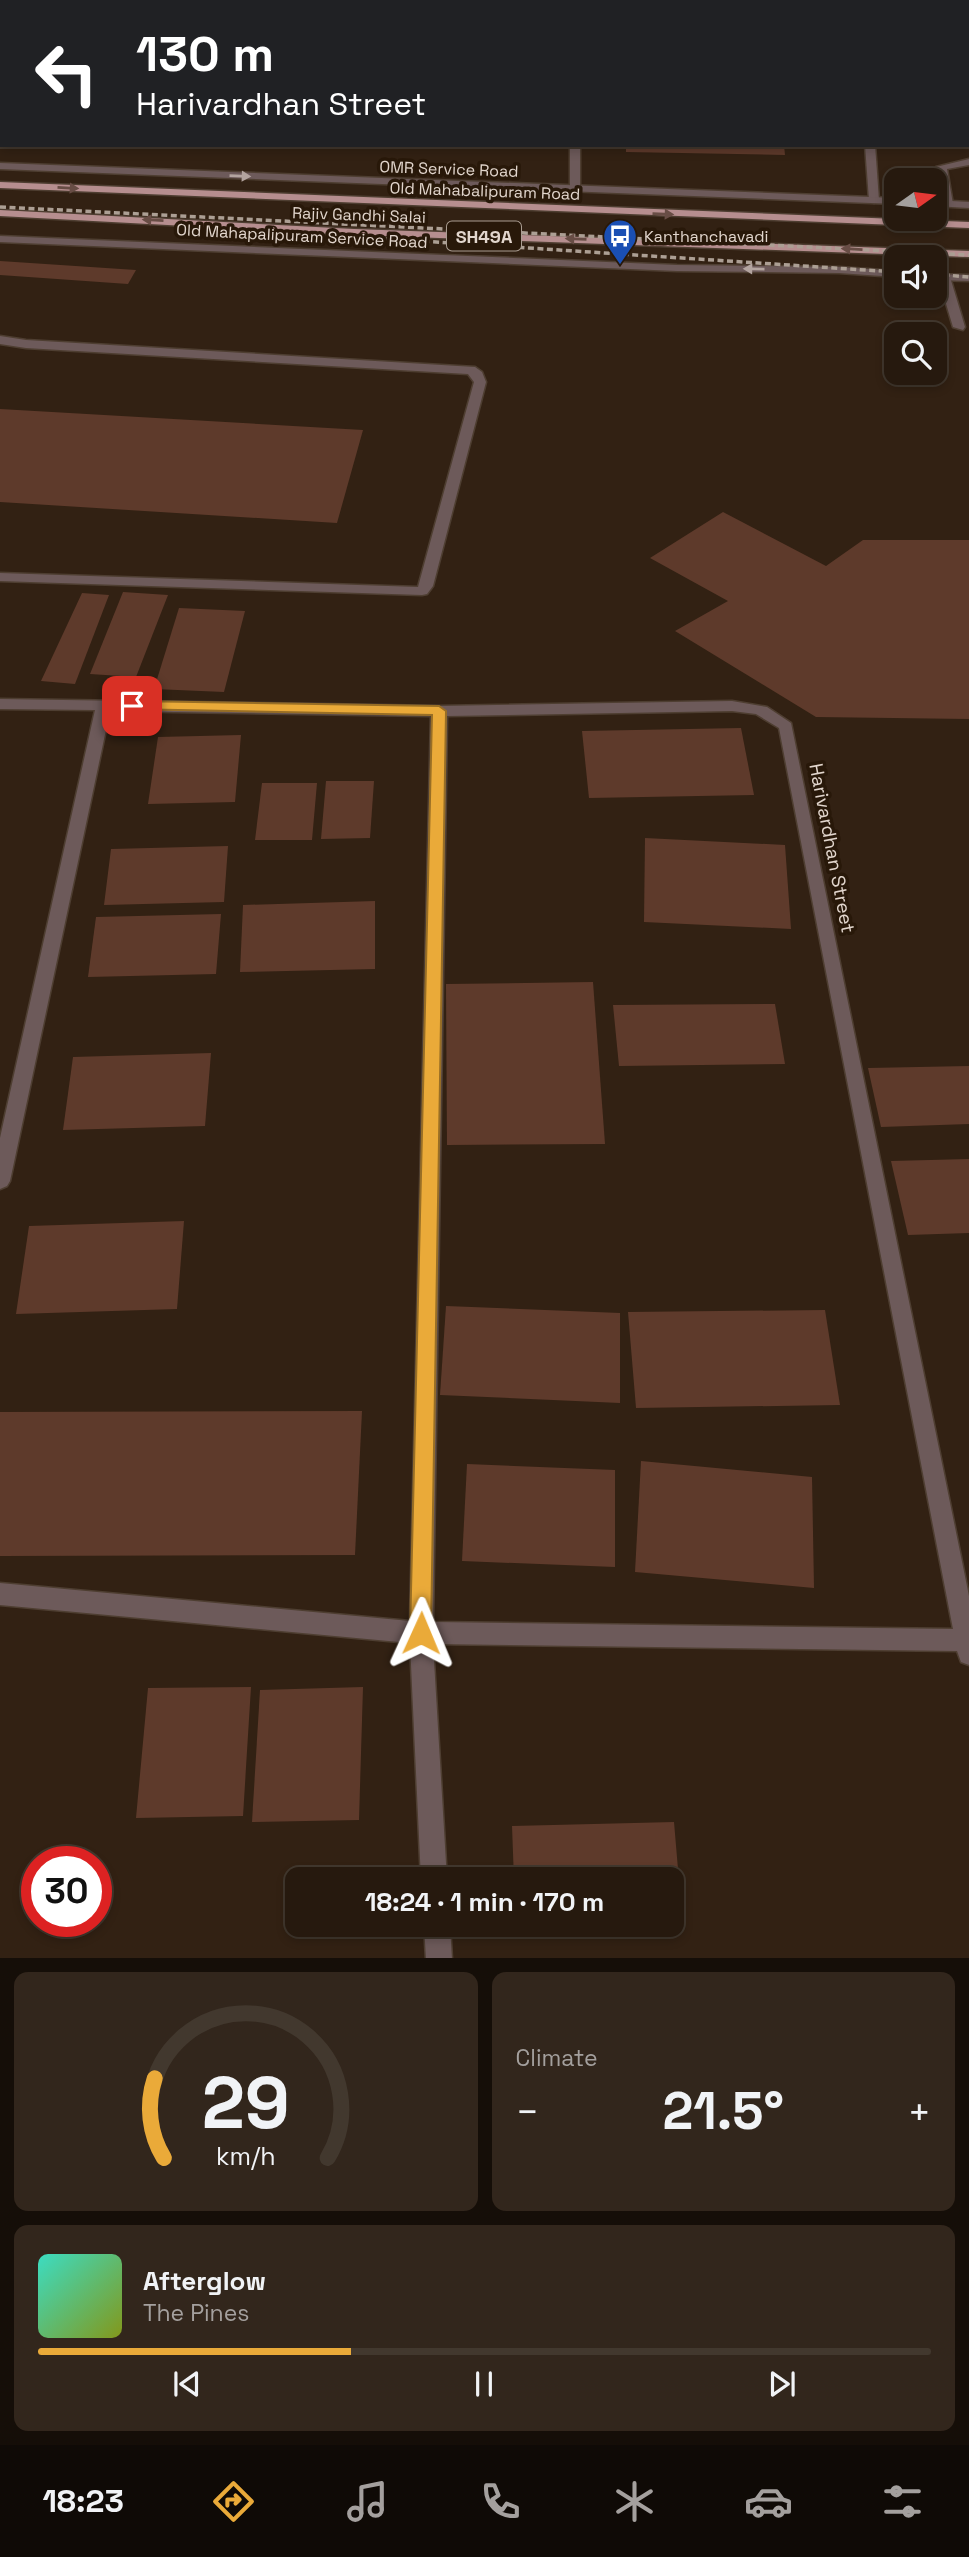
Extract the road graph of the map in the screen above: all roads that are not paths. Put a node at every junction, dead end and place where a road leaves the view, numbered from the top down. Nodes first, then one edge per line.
1 (575, 147) edge
2 (870, 147) edge
3 (969, 162) edge
4 (0, 166) edge
5 (0, 185) edge
6 (575, 190) junction
7 (874, 200) junction
8 (884, 200) edge
9 (948, 204) joint
10 (969, 205) edge
11 (0, 213) edge
12 (969, 225) edge
13 (0, 239) edge
14 (969, 254) edge
15 (884, 273) edge
16 (947, 277) edge
17 (969, 278) edge
18 (947, 297) edge
19 (959, 327) dead end
20 (0, 340) edge
21 (0, 577) edge
22 (0, 704) edge
23 (104, 705) junction
24 (439, 711) junction
25 (0, 1181) edge
26 (0, 1594) edge
27 (421, 1633) junction
28 (967, 1647) edge
29 (433, 1867) edge
30 (438, 1937) edge
31 (439, 1958) edge

1 - 6 street
2 - 7 street
3 - 9 street
4 -> 6 street, OMR Service Road
5 -> 12 main road, Old Mahabalipuram Road / SH49A
6 - 7 street, OMR Service Road
7 - 8 street, OMR Service Road
9 - 10 street
14 -> 11 main road, Rajiv Gandhi Salai / SH49A
15 -> 13 street, Old Mahapalipuram Service Road
16 - 17 street
18 - 19 street
20 - 21 street
22 - 23 street, Harivardhan Street
23 - 24 street, Harivardhan Street
23 - 25 street
24 - 27 street
24 - 28 street, Harivardhan Street
26 - 27 street
27 - 28 street
27 - 29 street
30 - 31 street

